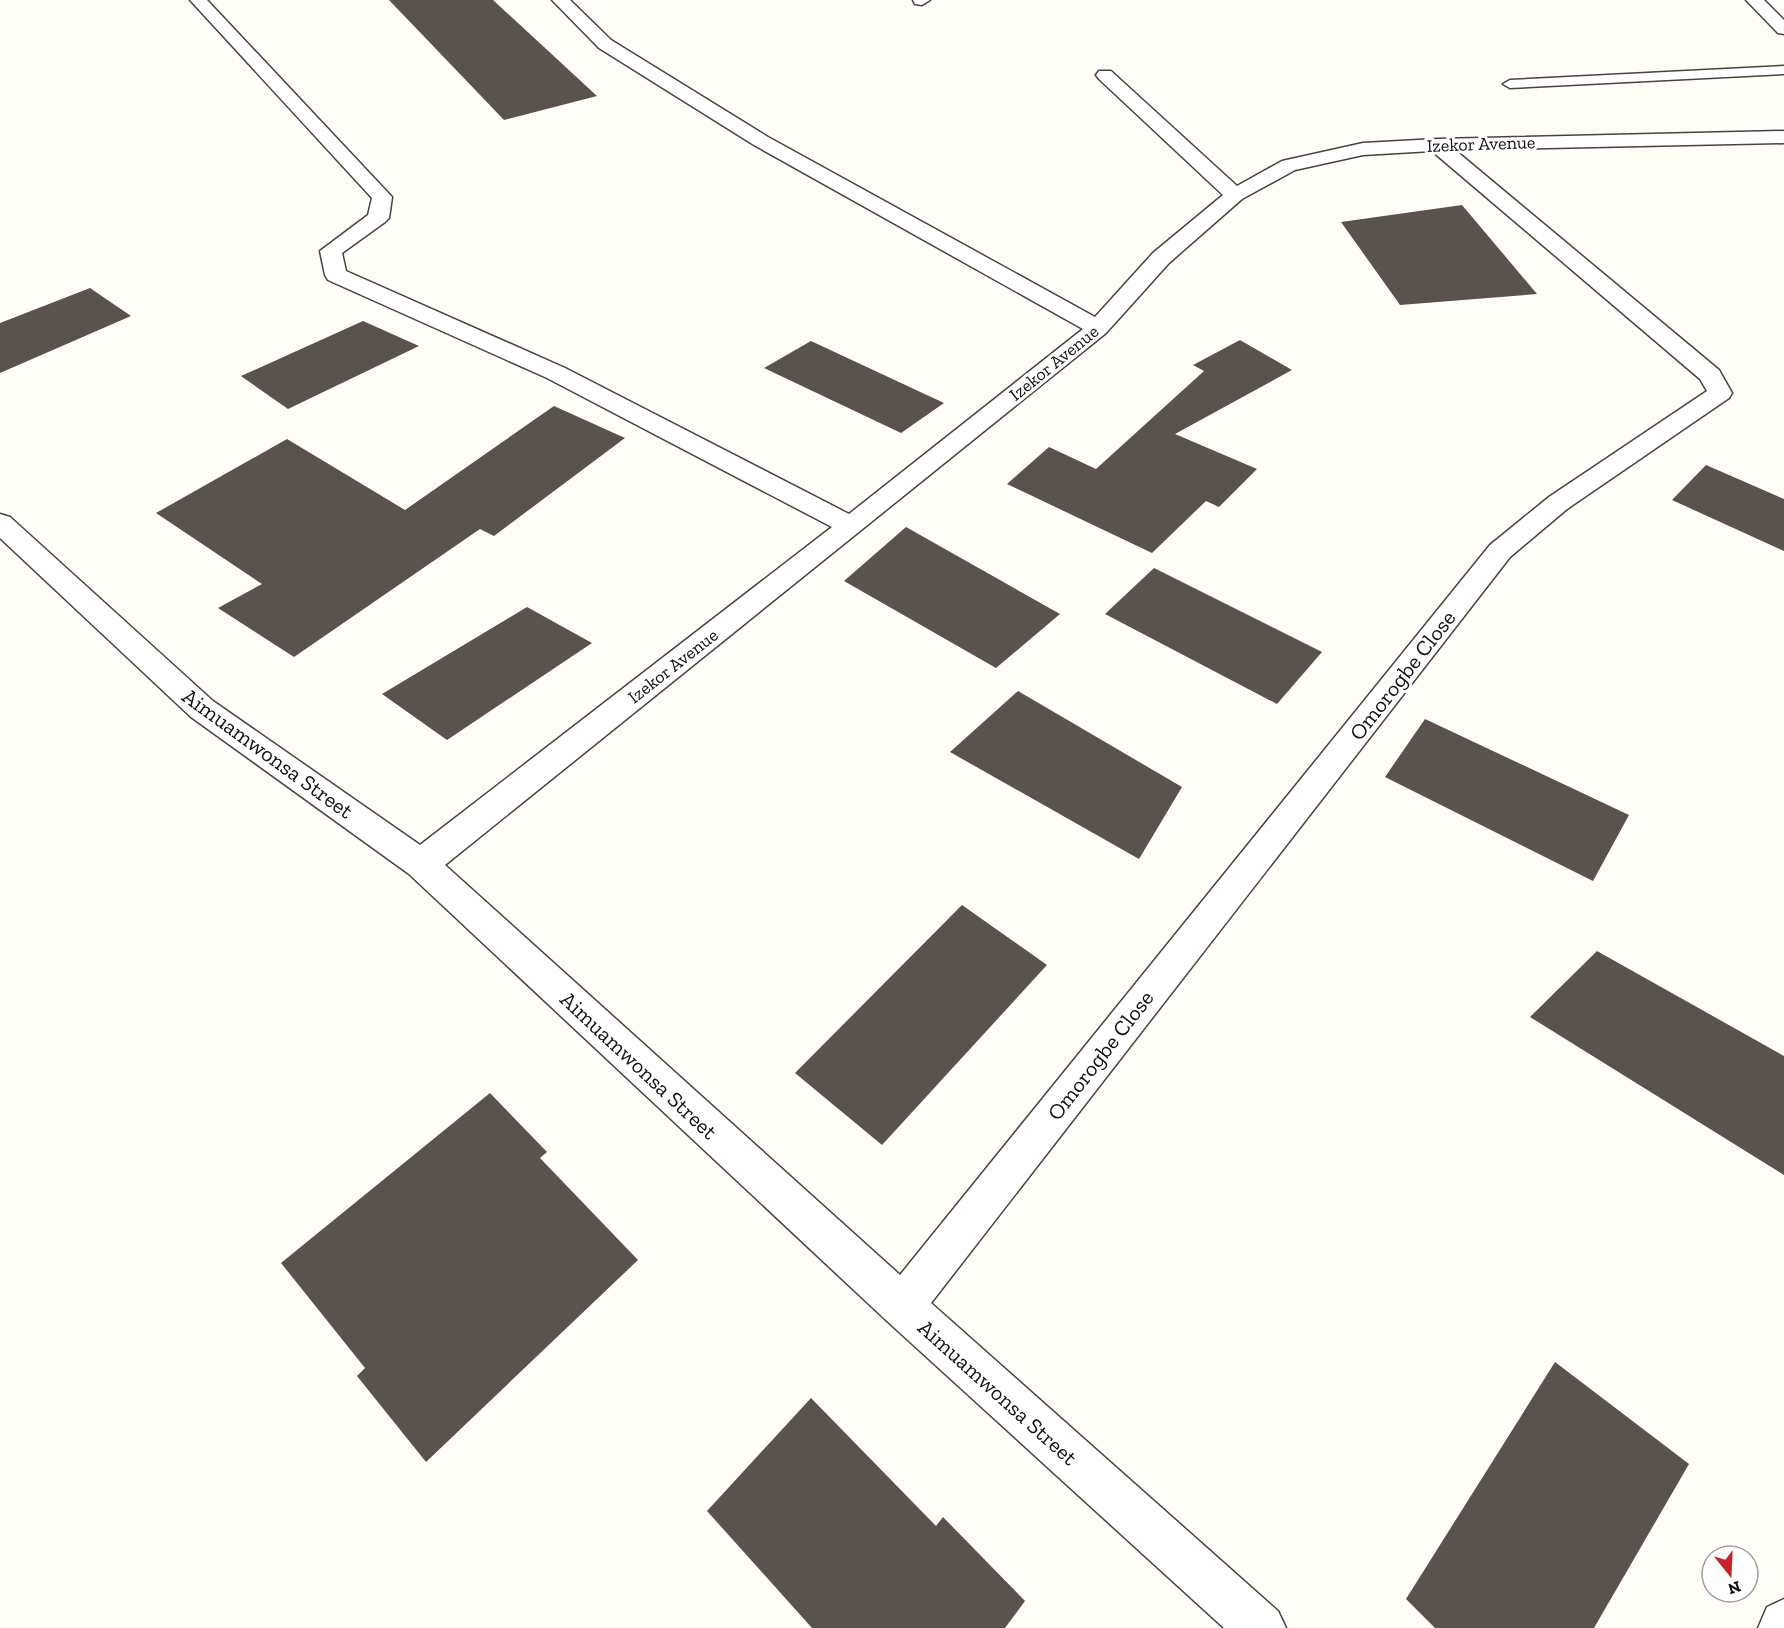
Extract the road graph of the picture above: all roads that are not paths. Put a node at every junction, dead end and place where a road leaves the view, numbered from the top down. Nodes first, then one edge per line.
1 (198, 0) edge
2 (560, 0) edge
3 (1754, 0) edge
4 (1784, 29) edge
5 (1784, 70) edge
6 (1105, 75) dead end
7 (1510, 84) dead end
8 (1784, 137) edge
9 (1437, 145) junction
10 (1235, 195) junction
11 (1098, 328) junction
12 (0, 523) edge
13 (851, 526) junction
14 (421, 864) junction
15 (902, 1306) junction
16 (1261, 1628) edge

1 - 13 street
2 - 11 street
3 - 4 street
5 - 7 lane
6 - 10 street
8 - 9 street, Izekor Avenue
9 - 10 street, Izekor Avenue
9 - 15 street, Omorogbe Close
10 - 11 street, Izekor Avenue
11 - 13 street, Izekor Avenue
12 - 14 street, Aimuamwonsa Street
13 - 14 street, Izekor Avenue
14 - 15 street, Aimuamwonsa Street
15 - 16 street, Aimuamwonsa Street

